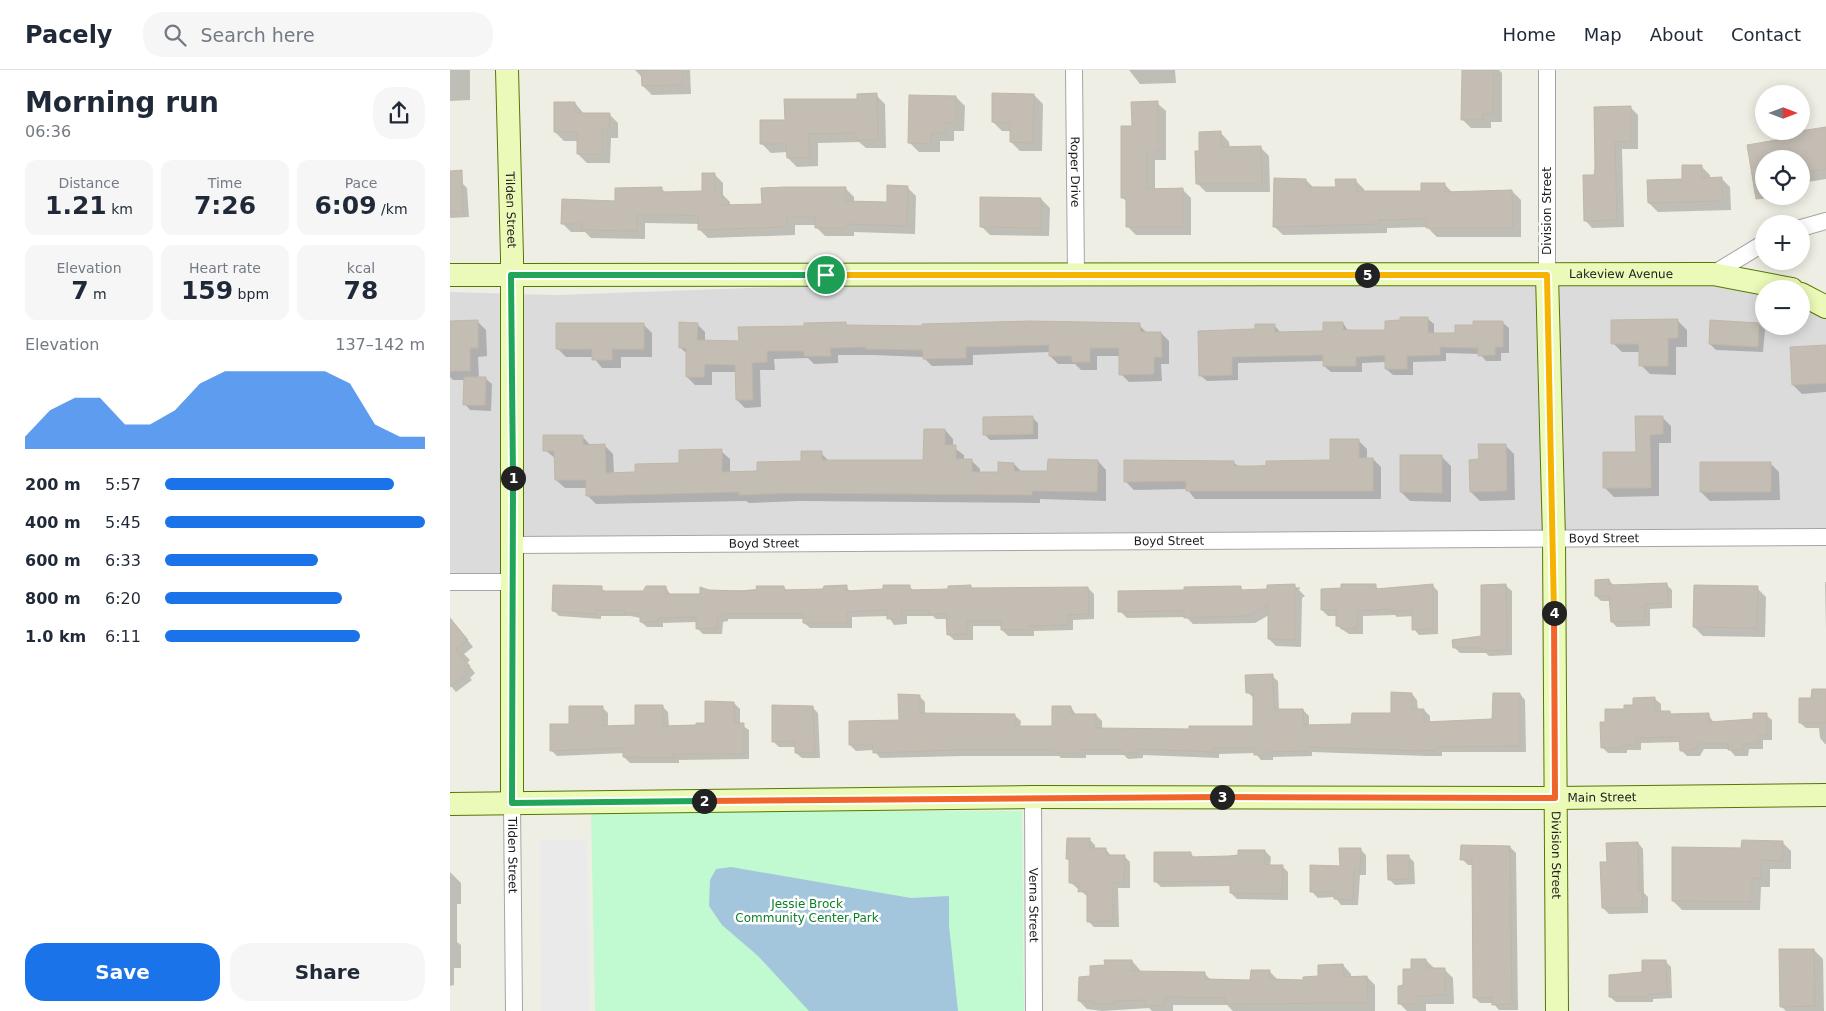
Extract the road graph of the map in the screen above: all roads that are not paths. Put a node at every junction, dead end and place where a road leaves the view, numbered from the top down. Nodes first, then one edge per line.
1 (507, 70) edge
2 (1074, 70) edge
3 (1547, 70) edge
4 (1826, 221) edge
5 (1810, 225) edge
6 (1755, 248) edge
7 (1713, 274) junction
8 (450, 275) edge
9 (511, 275) junction
10 (1547, 275) junction
11 (1076, 276) junction
12 (1755, 282) edge
13 (1810, 299) edge
14 (1826, 307) edge
15 (1826, 537) edge
16 (1554, 539) junction
17 (513, 545) junction
18 (450, 582) edge
19 (513, 582) junction
20 (1826, 795) edge
21 (1034, 797) junction
22 (1555, 798) junction
23 (512, 803) junction
24 (450, 804) edge
25 (514, 1011) edge
26 (1034, 1011) edge
27 (1557, 1011) edge

1 - 9 street, Tilden Street
2 - 11 street, Roper Drive
3 - 10 street, Division Street
4 - 5 street
6 - 7 street
7 - 10 street, Lakeview Avenue
7 - 12 street, Lakeview Avenue
8 - 9 street, Lakeview Avenue
9 - 11 street, Lakeview Avenue
9 - 17 street, Tilden Street
10 - 11 street, Lakeview Avenue
10 - 16 street, Division Street
13 - 14 street
15 - 16 street, Boyd Street
16 - 17 street, Boyd Street
16 - 22 street, Division Street
17 - 19 street, Tilden Street
18 - 19 street
19 - 23 street, Tilden Street
20 - 22 street, Main Street
21 - 22 street, Main Street
21 - 23 street, Main Street
21 - 26 street, Verna Street
22 - 27 street, Division Street
23 - 24 street, Main Street
23 - 25 street, Tilden Street

